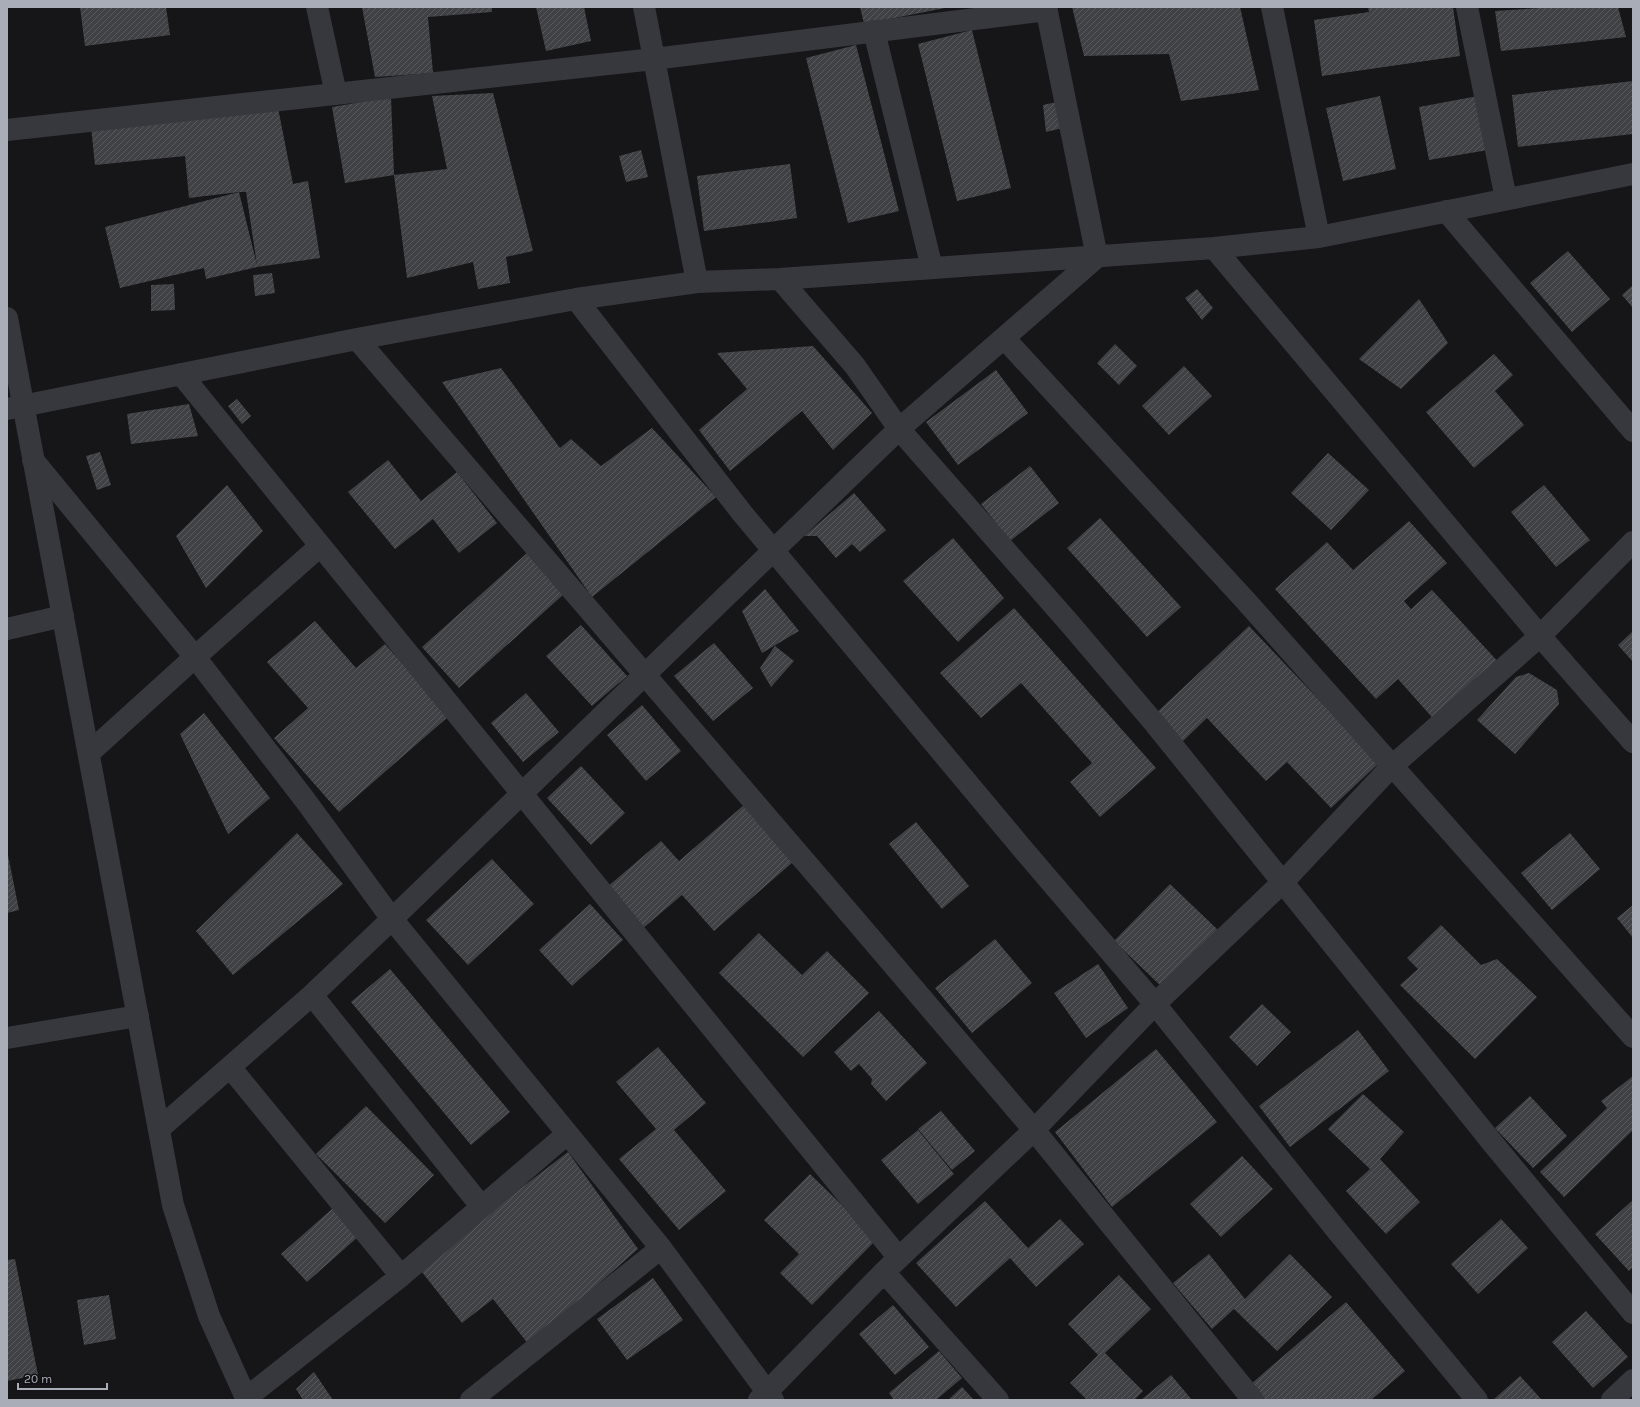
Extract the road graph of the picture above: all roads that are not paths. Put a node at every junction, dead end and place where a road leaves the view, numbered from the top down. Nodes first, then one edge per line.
1 (317, 7) edge
2 (644, 7) edge
3 (1272, 7) edge
4 (1467, 7) edge
5 (1046, 8) edge
6 (874, 31) junction
7 (654, 59) junction
8 (336, 94) junction
9 (7, 130) edge
10 (1633, 174) edge
11 (1506, 199) junction
12 (1446, 211) junction
13 (1319, 236) junction
14 (1214, 248) junction
15 (1097, 257) junction
16 (932, 268) junction
17 (780, 279) junction
18 (697, 282) junction
19 (576, 299) junction
20 (7, 318) edge
21 (1004, 338) junction
22 (357, 339) junction
23 (181, 374) junction
24 (15, 407) edge
25 (899, 429) junction
26 (1633, 431) edge
27 (34, 460) junction
28 (1633, 542) edge
29 (320, 546) junction
30 (773, 550) junction
31 (63, 616) junction
32 (7, 629) edge
33 (1540, 636) junction
34 (195, 657) junction
35 (645, 676) junction
36 (1633, 742) edge
37 (89, 753) junction
38 (1392, 767) junction
39 (522, 794) junction
40 (1283, 882) junction
41 (392, 919) junction
42 (312, 995) junction
43 (1155, 1004) junction
44 (138, 1016) junction
45 (7, 1038) edge
46 (1633, 1038) edge
47 (230, 1067) junction
48 (159, 1129) junction
49 (1034, 1130) junction
50 (566, 1134) junction
51 (481, 1206) junction
52 (661, 1248) junction
53 (892, 1265) junction
54 (400, 1276) junction
55 (1633, 1313) edge
56 (1633, 1380) edge
57 (766, 1398) edge
58 (246, 1399) edge
59 (471, 1400) edge
60 (998, 1400) edge
61 (1253, 1400) edge
62 (1477, 1400) edge
63 (1612, 1400) edge

1 - 8 street
2 - 7 street
3 - 13 street
4 - 11 street
5 - 6 street
5 - 15 street
6 - 7 street
6 - 16 street
7 - 8 street
7 - 18 street
8 - 9 street
10 - 11 street
11 - 12 street
12 - 13 street
12 - 26 street
13 - 14 street
14 - 15 street
14 - 33 street
15 - 16 street
15 - 21 street
16 - 17 street
17 - 18 street
17 - 25 street
18 - 19 street
19 - 22 street
19 - 30 street
20 - 24 street
21 - 25 street
21 - 38 street
22 - 23 street
22 - 35 street
23 - 24 street
23 - 29 street
24 - 27 street
25 - 30 street
25 - 40 street
27 - 31 street
27 - 34 street
28 - 33 street
29 - 34 street
29 - 39 street
30 - 35 street
30 - 43 street
31 - 32 street
31 - 37 street
33 - 36 street
33 - 38 street
34 - 37 street
34 - 41 street
35 - 39 street
35 - 49 street
37 - 44 street
38 - 40 street
38 - 46 street
39 - 41 street
39 - 53 street
40 - 43 street
40 - 55 street
41 - 42 street
41 - 50 street
42 - 47 street
42 - 51 street
43 - 49 street
43 - 62 street
44 - 45 street
44 - 48 street
47 - 48 street
47 - 54 street
48 - 58 street
49 - 53 street
49 - 61 street
50 - 51 street
50 - 52 street
51 - 54 street
52 - 57 street
52 - 59 street
53 - 57 street
53 - 60 street
54 - 58 street
56 - 63 street

